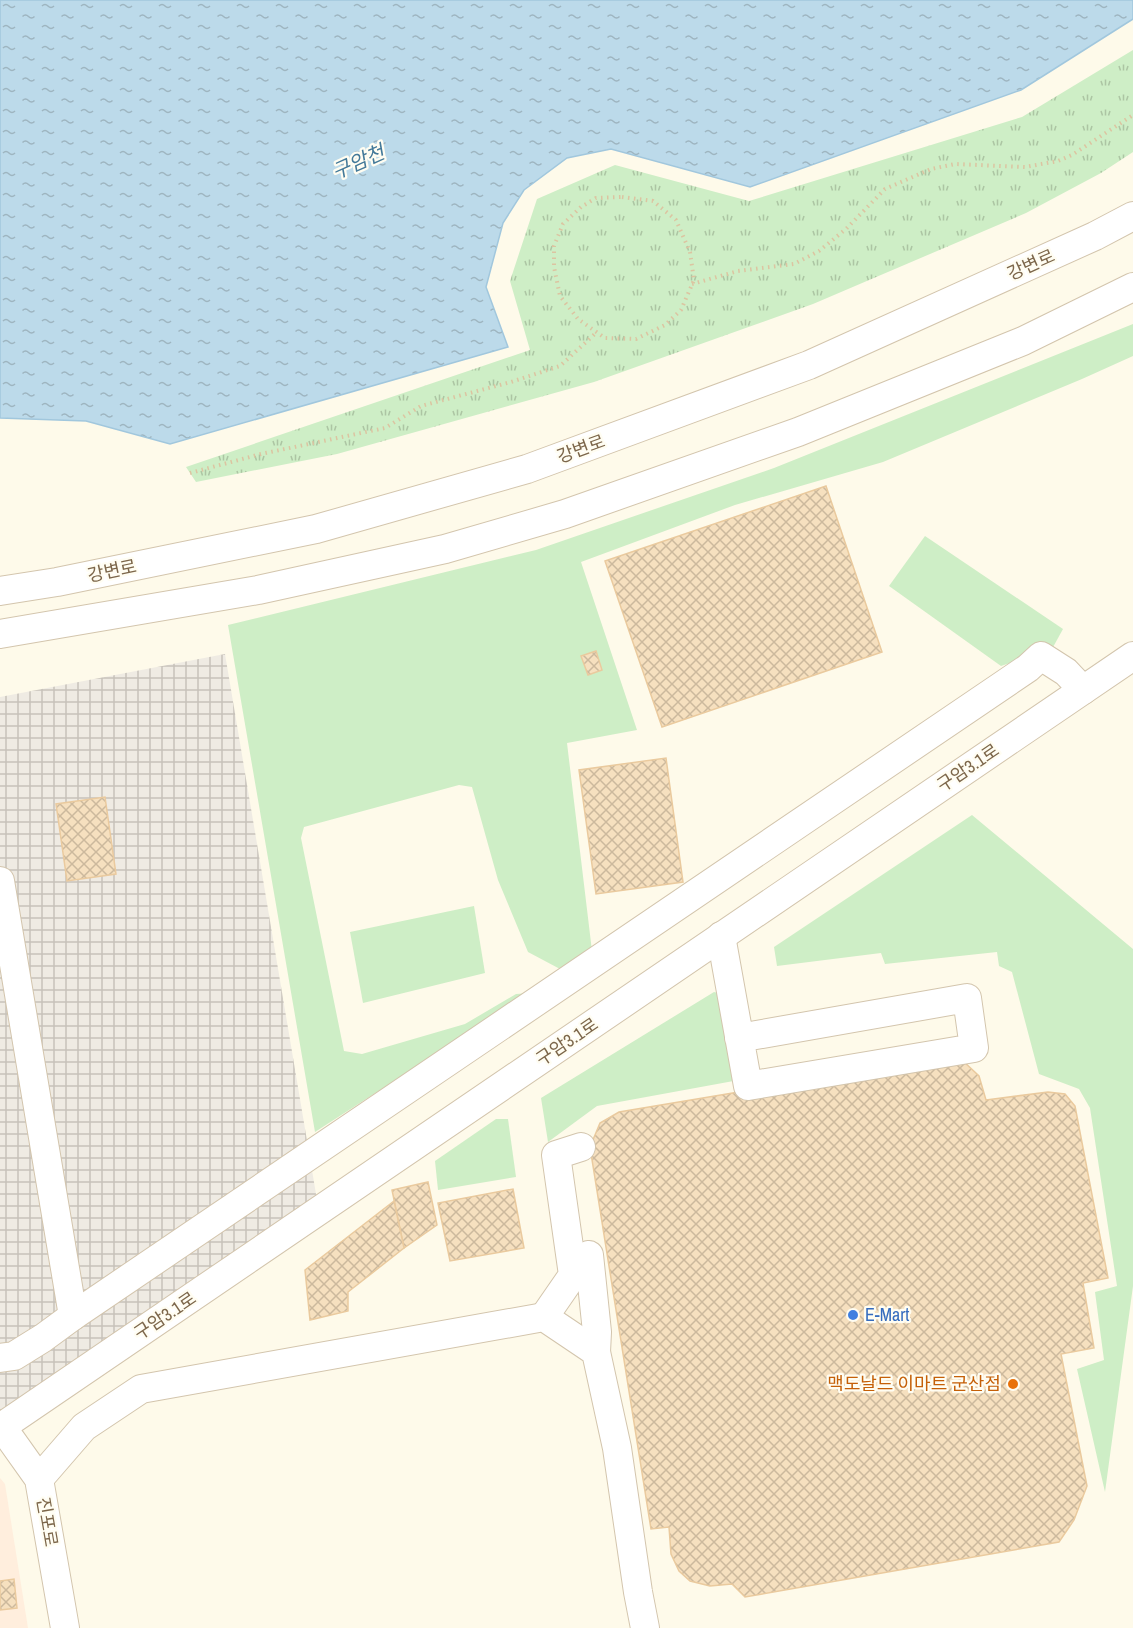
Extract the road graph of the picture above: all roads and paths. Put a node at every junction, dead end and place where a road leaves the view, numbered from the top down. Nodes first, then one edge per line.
1 (1133, 115) edge
2 (1133, 216) edge
3 (692, 284) junction
4 (1133, 287) edge
5 (597, 332) junction
6 (190, 472) dead end
7 (0, 591) edge
8 (0, 634) edge
9 (1133, 656) edge
10 (1083, 690) junction
11 (0, 881) edge
12 (721, 936) junction
13 (739, 1038) junction
14 (581, 1147) dead end
15 (589, 1255) dead end
16 (73, 1316) junction
17 (544, 1317) junction
18 (596, 1352) junction
19 (0, 1358) edge
20 (1, 1427) edge
21 (39, 1479) junction
22 (65, 1628) edge
23 (645, 1628) edge

1 - 3 path
2 - 7 street, 강변로
3 - 5 path
3 - 5 path
4 - 8 street
5 - 6 path
9 - 10 street, 구암3.1로
10 - 12 street, 구암3.1로
10 - 16 street
11 - 16 street
12 - 13 street
12 - 20 street, 구암3.1로
13 - 13 street
14 - 17 street
15 - 18 street
16 - 19 street
17 - 18 street
17 - 21 street
18 - 23 street
20 - 21 street, 진포로
21 - 22 street, 진포로

